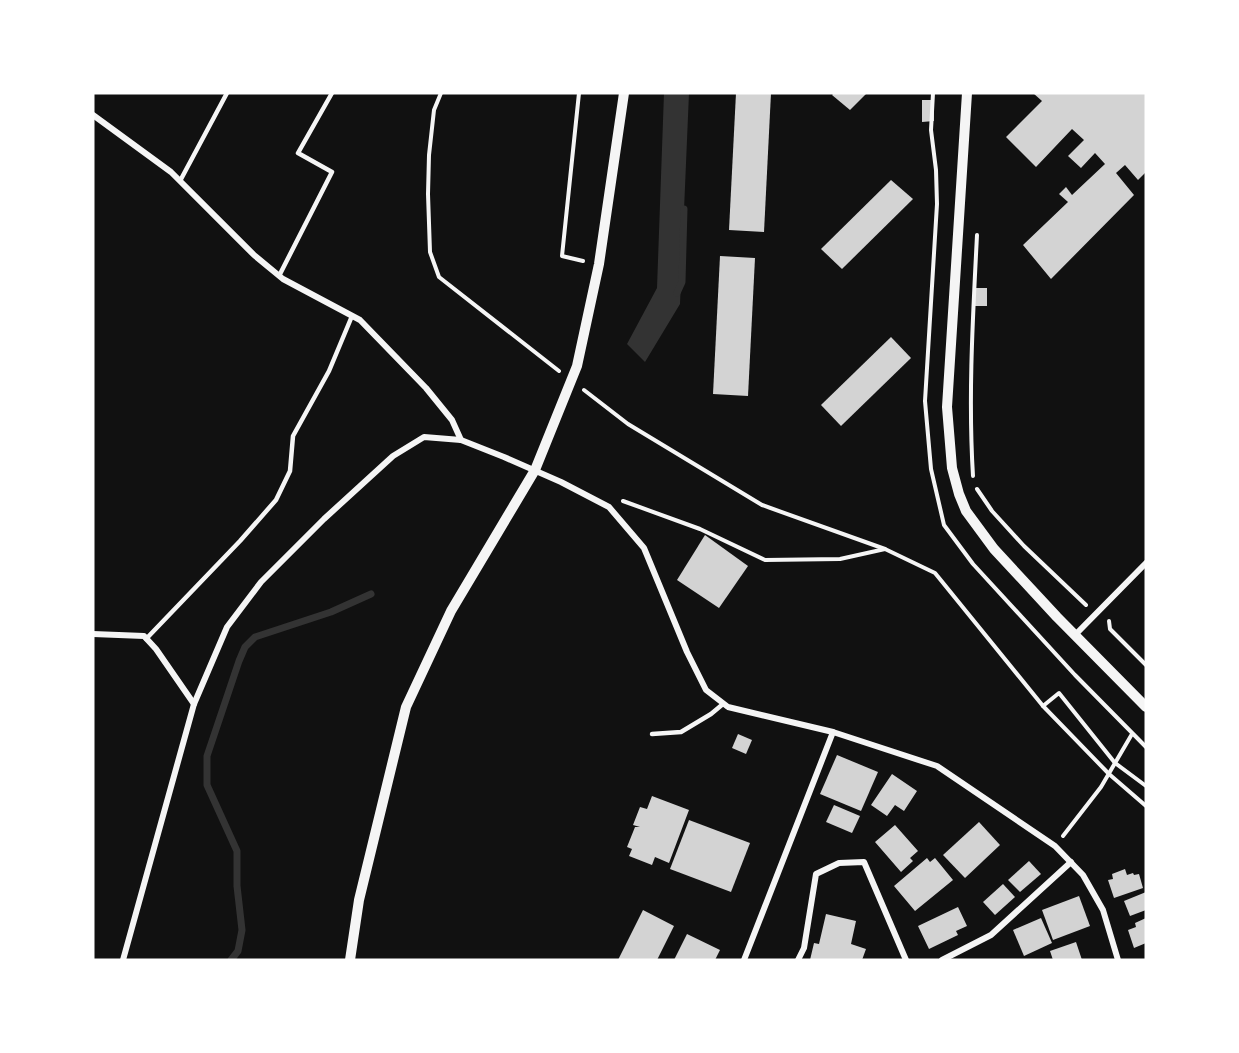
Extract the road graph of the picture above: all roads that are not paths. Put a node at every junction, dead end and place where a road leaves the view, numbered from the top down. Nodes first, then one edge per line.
1 (227, 93) edge
2 (332, 93) edge
3 (624, 93) edge
4 (967, 93) edge
5 (93, 115) edge
6 (180, 181) junction
7 (279, 276) junction
8 (352, 316) junction
9 (460, 440) junction
10 (536, 470) junction
11 (1146, 563) edge
12 (93, 634) edge
13 (1075, 635) junction
14 (146, 639) junction
15 (194, 704) junction
16 (723, 704) junction
17 (1146, 707) edge
18 (833, 732) junction
19 (652, 734) dead end
20 (1071, 862) junction
21 (123, 960) edge
22 (350, 960) edge
23 (744, 960) edge
24 (798, 960) edge
25 (906, 960) edge
26 (942, 960) edge
27 (1118, 960) edge

1 - 6 lane
2 - 7 lane
3 - 10 street
4 - 13 street
5 - 6 street
6 - 7 street
7 - 8 street
8 - 9 street
8 - 14 lane
9 - 10 street
9 - 15 street
10 - 16 street
10 - 22 street
11 - 13 street
12 - 14 street
13 - 17 street
14 - 15 street
15 - 21 street
16 - 18 street
16 - 19 lane
18 - 20 street
18 - 23 street
20 - 26 street
20 - 27 street
24 - 25 street

